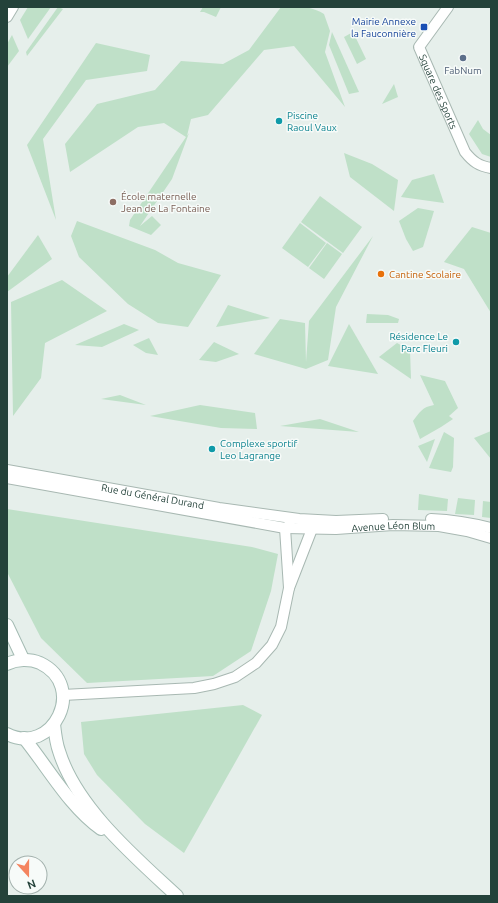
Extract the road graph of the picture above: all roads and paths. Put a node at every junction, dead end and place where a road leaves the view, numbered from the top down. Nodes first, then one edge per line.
1 (13, 7) edge
2 (448, 7) edge
3 (7, 17) edge
4 (491, 168) edge
5 (7, 470) edge
6 (7, 478) edge
7 (293, 525) junction
8 (491, 528) edge
9 (312, 529) junction
10 (491, 538) edge
11 (289, 588) junction
12 (7, 625) edge
13 (23, 660) junction
14 (7, 664) edge
15 (63, 695) junction
16 (54, 724) junction
17 (7, 734) edge
18 (24, 738) junction
19 (117, 840) junction
20 (177, 896) edge

1 - 3 street
2 - 4 street, Square des Sports
5 - 7 street, Rue du Général Durand
6 - 7 street, Rue du Général Durand
7 - 8 street, Avenue Léon Blum
7 - 9 street
7 - 11 street
9 - 10 street, Avenue Léon Blum
9 - 11 street
11 - 15 street
12 - 13 main road
13 - 14 main road
13 - 15 main road
15 - 16 main road
16 - 18 main road
16 - 19 main road
17 - 18 main road
18 - 19 main road
19 - 20 main road

